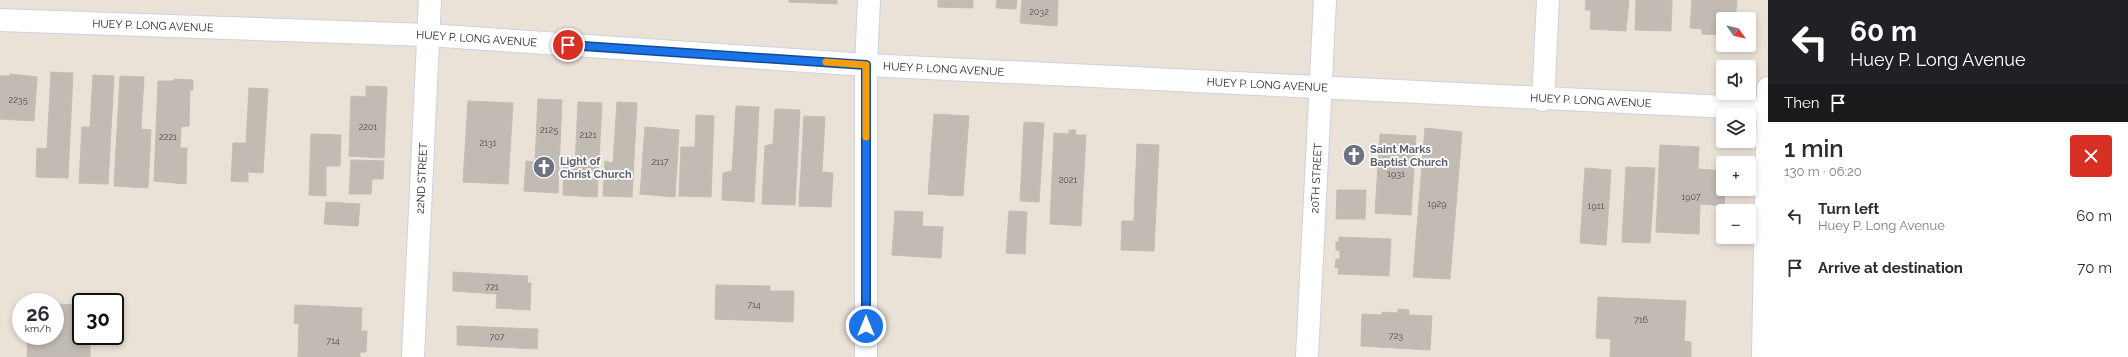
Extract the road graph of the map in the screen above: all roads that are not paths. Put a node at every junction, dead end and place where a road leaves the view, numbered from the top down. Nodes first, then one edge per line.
1 (430, 0) edge
2 (870, 0) edge
3 (1325, 0) edge
4 (1548, 0) edge
5 (0, 20) edge
6 (428, 35) junction
7 (866, 65) junction
8 (1320, 88) junction
9 (1543, 100) junction
10 (1768, 102) edge
11 (413, 357) edge
12 (866, 357) edge
13 (1307, 357) edge
14 (1763, 357) edge

1 - 6 street, 22ND STREET
2 - 7 street
3 - 8 street, 20TH STREET
4 - 9 street
5 - 6 street, HUEY P. LONG AVENUE
6 - 7 street, HUEY P. LONG AVENUE
6 - 11 street, 22ND STREET
7 - 8 street, HUEY P. LONG AVENUE
7 - 12 street
8 - 9 street, HUEY P. LONG AVENUE
8 - 13 street, 20TH STREET
9 - 10 street, HUEY P. LONG AVENUE
10 - 14 street

